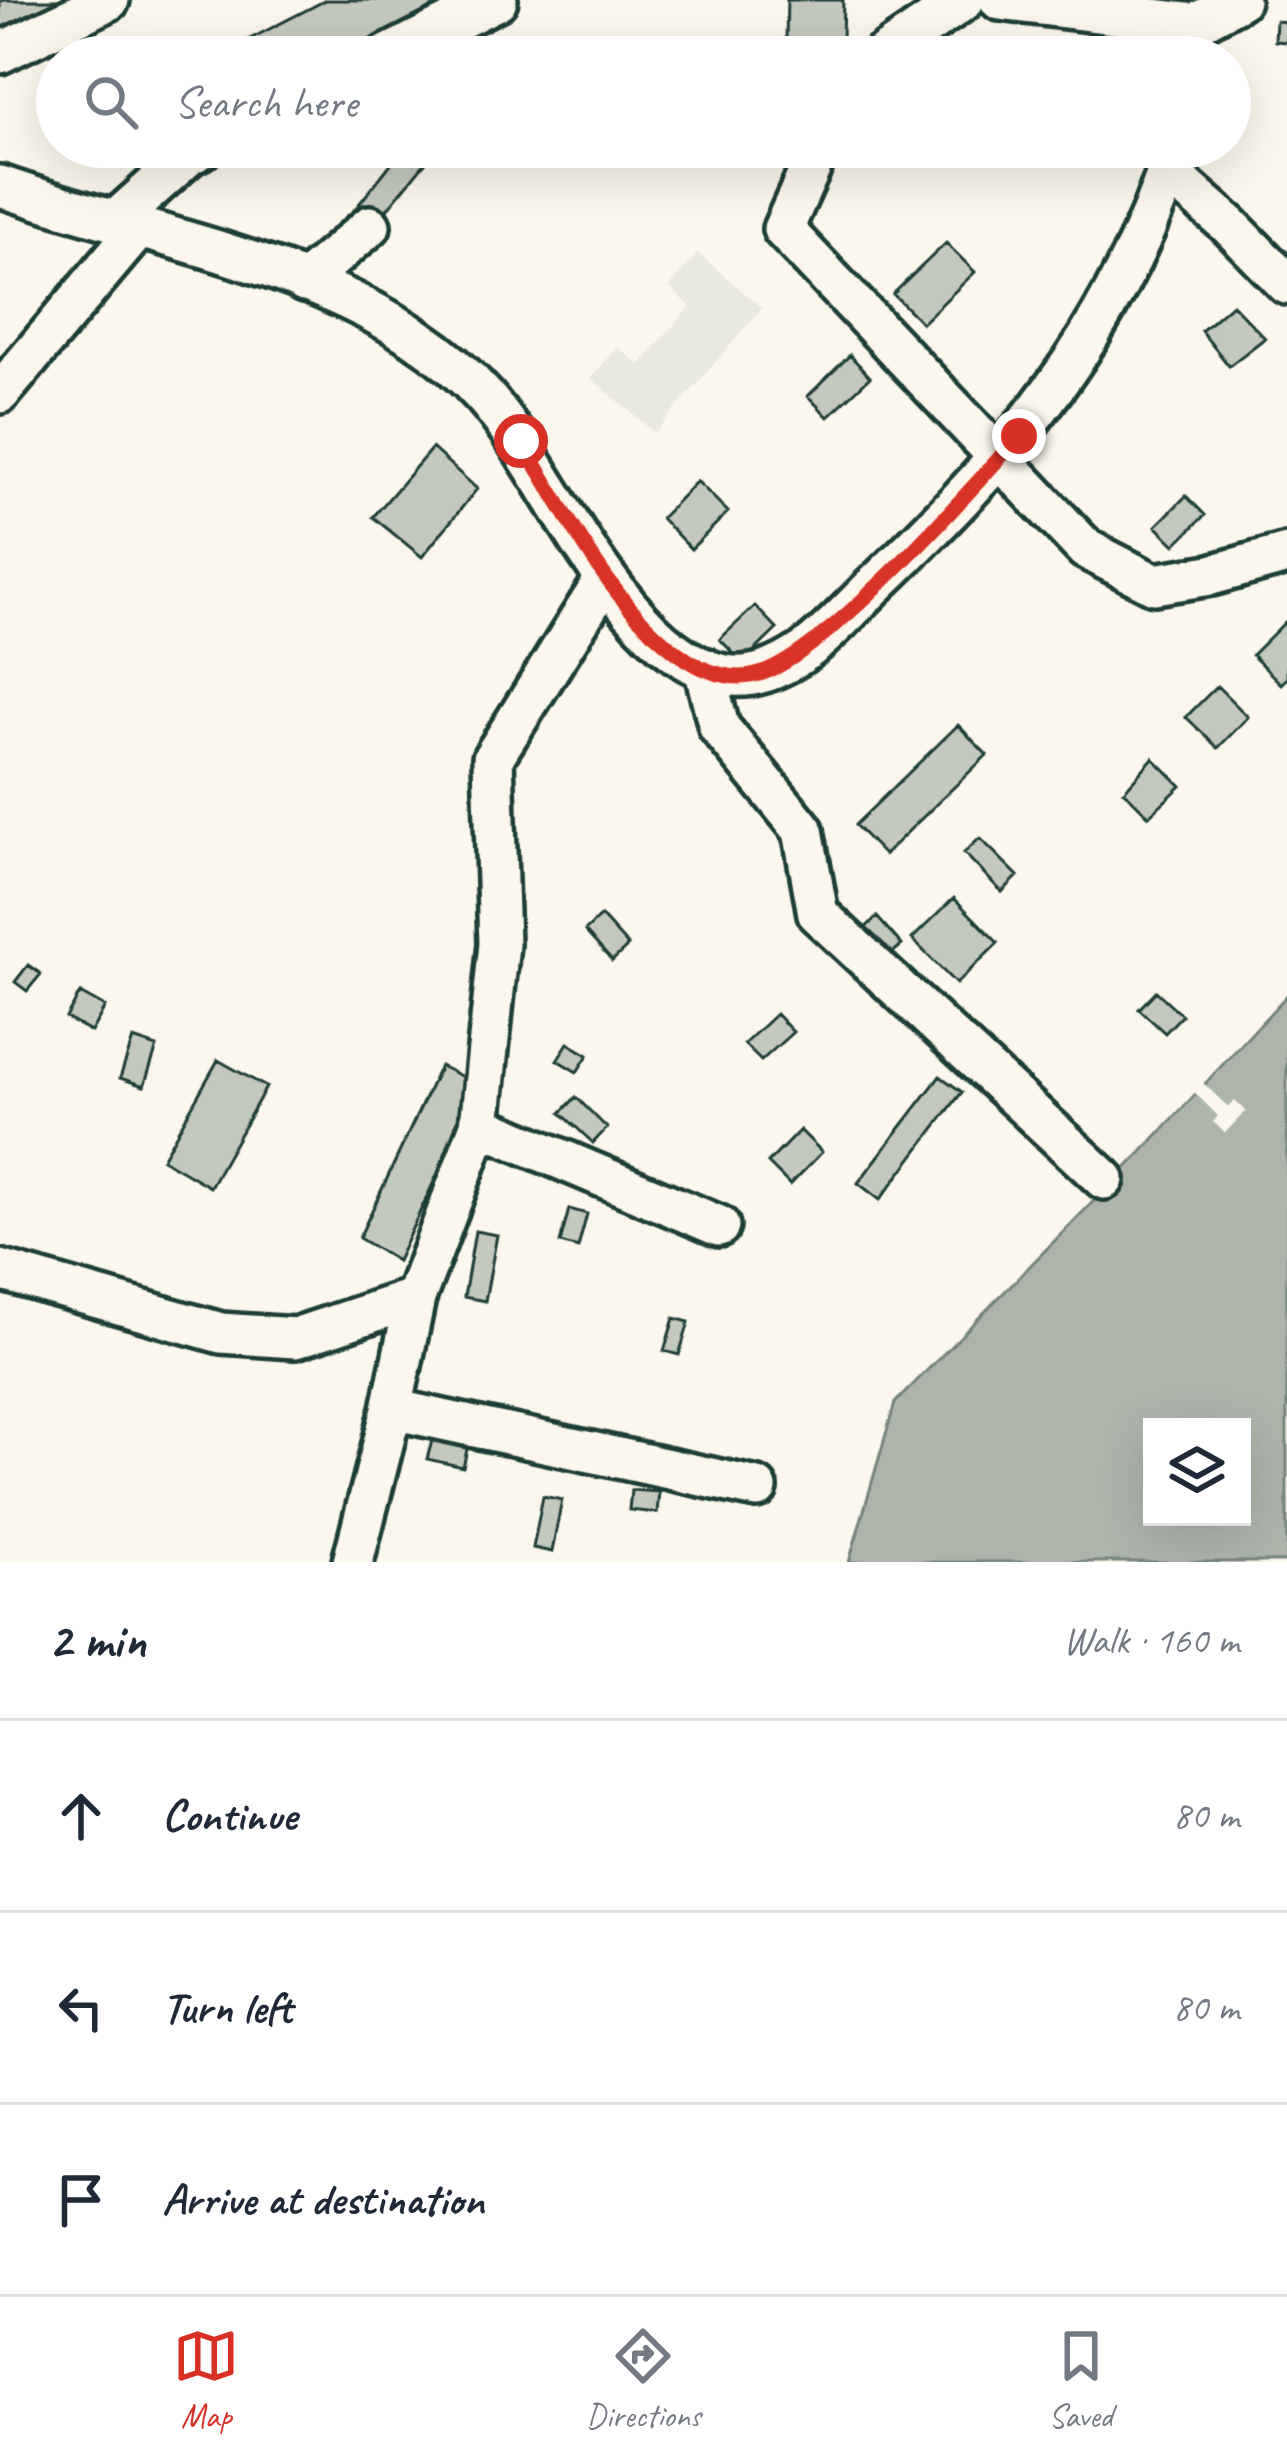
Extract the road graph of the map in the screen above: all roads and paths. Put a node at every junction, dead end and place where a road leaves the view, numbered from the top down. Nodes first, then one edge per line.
1 (109, 0) edge
2 (497, 0) edge
3 (964, 0) edge
4 (1000, 0) edge
5 (1239, 0) edge
6 (1194, 27) edge
7 (425, 36) edge
8 (911, 36) edge
9 (0, 53) edge
10 (177, 168) edge
11 (811, 168) edge
12 (1168, 168) edge
13 (1179, 168) edge
14 (0, 186) edge
15 (126, 226) junction
16 (370, 226) dead end
17 (304, 282) junction
18 (1287, 284) edge
19 (0, 393) edge
20 (998, 460) junction
21 (1287, 554) edge
22 (605, 579) junction
23 (704, 668) junction
24 (480, 1125) junction
25 (1104, 1179) dead end
26 (718, 1226) dead end
27 (0, 1270) edge
28 (415, 1298) junction
29 (392, 1409) junction
30 (757, 1488) dead end
31 (352, 1562) edge

1 - 9 street
2 - 7 street
3 - 8 street
4 - 6 street
5 - 6 street
10 - 15 street
11 - 20 street
12 - 20 street
13 - 18 street
14 - 15 street
15 - 17 street
15 - 19 street
16 - 17 street
17 - 22 street
20 - 21 street
20 - 23 street
22 - 23 street
22 - 24 street
23 - 25 street
24 - 26 street
24 - 28 street
27 - 28 street
28 - 29 street
29 - 30 street
29 - 31 street

